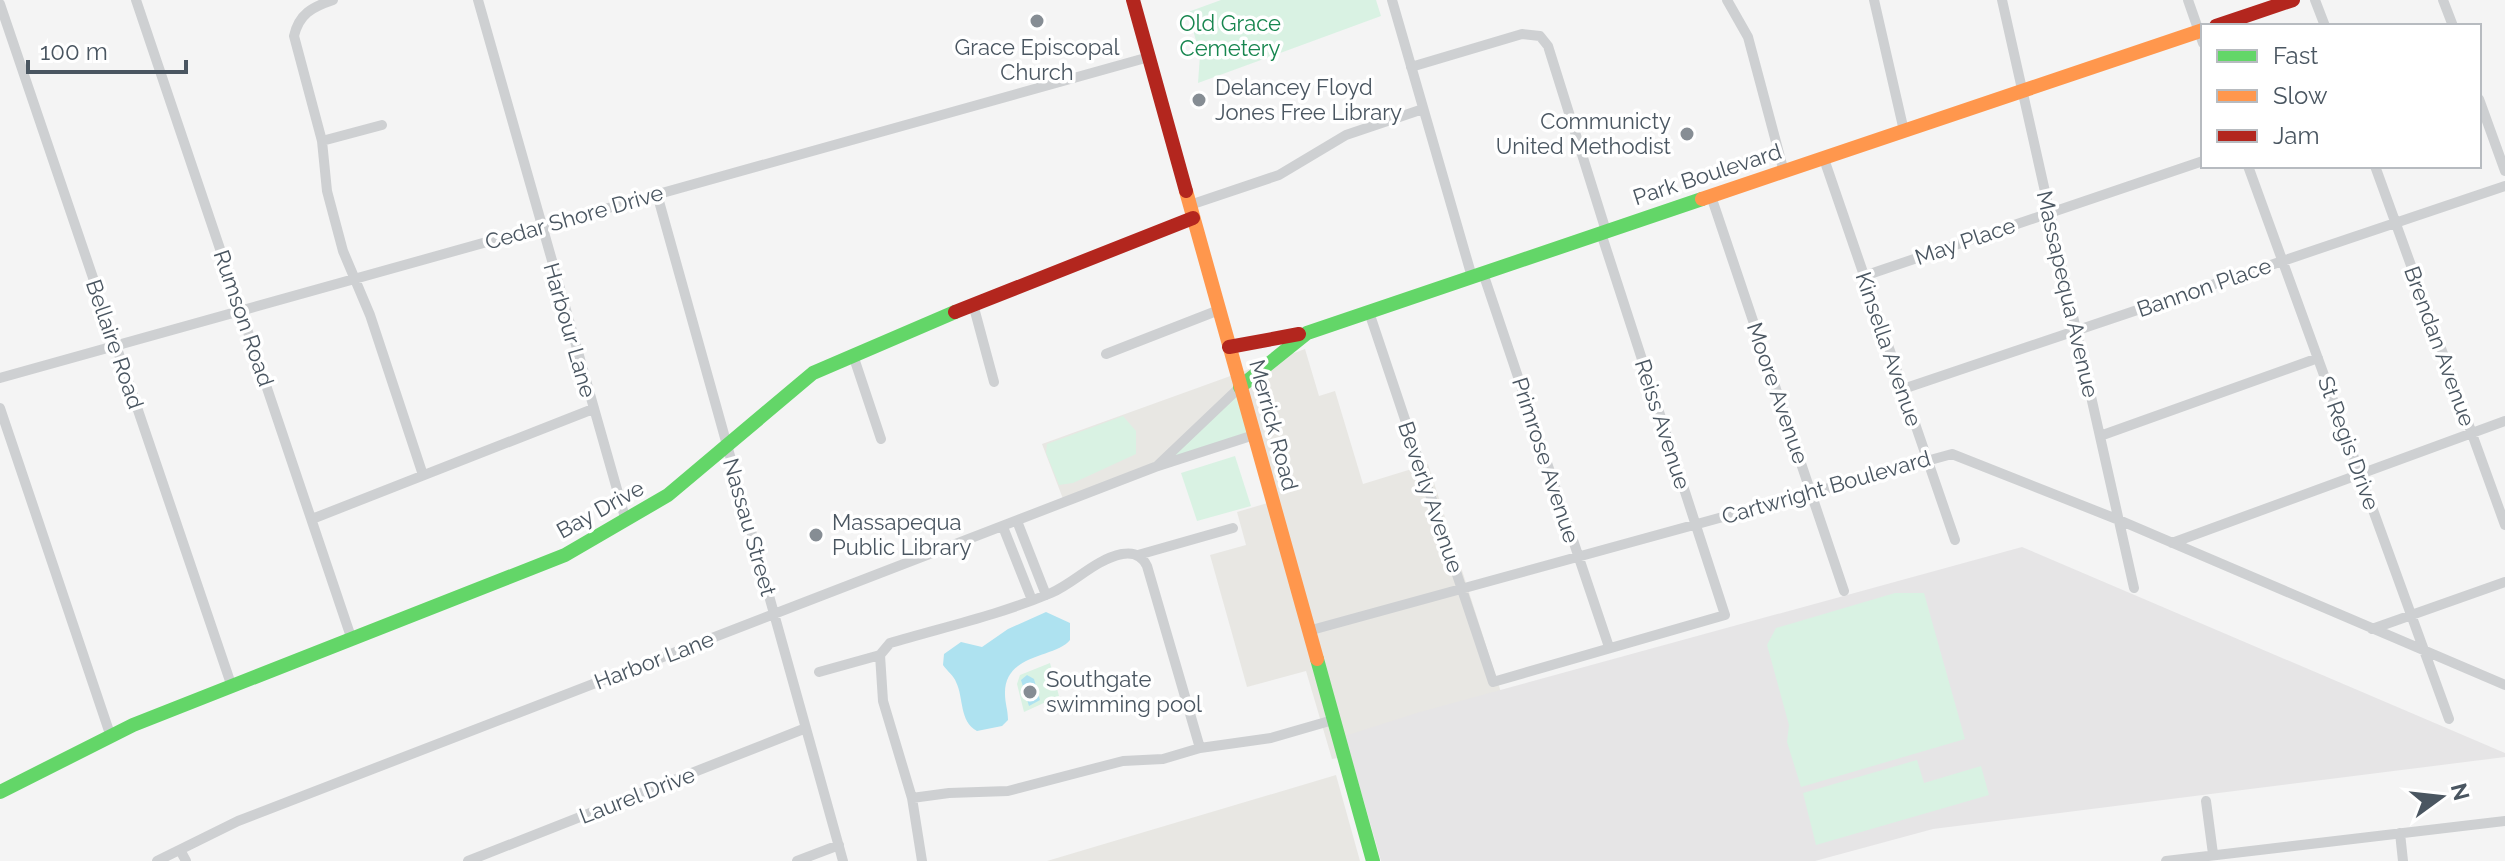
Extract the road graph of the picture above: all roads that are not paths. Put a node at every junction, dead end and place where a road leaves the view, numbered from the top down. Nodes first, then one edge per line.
1 (136, 0) edge
2 (333, 0) edge
3 (478, 0) edge
4 (1133, 0) edge
5 (1392, 0) edge
6 (1727, 0) edge
7 (1874, 0) edge
8 (2002, 0) edge
9 (2188, 0) edge
10 (2293, 0) edge
11 (2315, 0) edge
12 (2443, 0) edge
13 (0, 4) edge
14 (2222, 24) edge
15 (2324, 24) edge
16 (2452, 24) edge
17 (2201, 32) edge
18 (2201, 35) edge
19 (1149, 57) junction
20 (1411, 67) junction
21 (2022, 91) junction
22 (2481, 105) edge
23 (1423, 109) junction
24 (382, 125) dead end
25 (1904, 131) junction
26 (322, 141) junction
27 (1824, 159) junction
28 (2201, 162) edge
29 (2249, 168) edge
30 (2376, 168) edge
31 (2505, 171) edge
32 (1784, 172) junction
33 (2505, 186) edge
34 (657, 194) junction
35 (1711, 196) junction
36 (1192, 211) junction
37 (2050, 213) junction
38 (2396, 223) junction
39 (541, 226) junction
40 (1603, 232) junction
41 (2283, 261) junction
42 (1478, 275) junction
43 (1864, 276) junction
44 (355, 278) junction
45 (973, 304) junction
46 (241, 310) junction
47 (1219, 310) junction
48 (1369, 312) junction
49 (2076, 331) junction
50 (1307, 333) junction
51 (115, 345) junction
52 (1229, 347) junction
53 (1106, 354) dead end
54 (853, 355) junction
55 (2318, 358) junction
56 (0, 378) edge
57 (994, 382) dead end
58 (1240, 387) junction
59 (1903, 389) junction
60 (0, 408) edge
61 (593, 409) junction
62 (2505, 421) edge
63 (2471, 433) junction
64 (1254, 435) junction
65 (2100, 436) junction
66 (881, 439) dead end
67 (727, 443) junction
68 (1927, 459) junction
69 (1155, 467) junction
70 (2360, 473) junction
71 (423, 475) junction
72 (1812, 490) junction
73 (312, 519) junction
74 (2119, 520) junction
75 (626, 521) junction
76 (1017, 521) junction
77 (1695, 524) junction
78 (2505, 525) edge
79 (1003, 527) junction
80 (1233, 528) dead end
81 (1955, 540) dead end
82 (2172, 543) junction
83 (1138, 555) junction
84 (1578, 557) junction
85 (2505, 582) edge
86 (2134, 588) dead end
87 (1463, 589) junction
88 (1844, 591) dead end
89 (1046, 595) junction
90 (1032, 600) junction
91 (774, 614) junction
92 (2411, 615) junction
93 (2372, 629) junction
94 (1308, 631) junction
95 (351, 637) junction
96 (1609, 647) junction
97 (2424, 650) junction
98 (880, 655) junction
99 (819, 672) dead end
100 (231, 684) junction
101 (2505, 685) edge
102 (2449, 719) dead end
103 (1333, 720) junction
104 (806, 728) junction
105 (111, 737) junction
106 (1200, 748) junction
107 (1, 788) edge
108 (912, 798) junction
109 (2206, 801) dead end
110 (2505, 821) edge
111 (2400, 833) junction
112 (839, 845) junction
113 (2280, 848) junction
114 (180, 850) junction
115 (2213, 854) junction
116 (157, 861) edge
117 (186, 861) edge
118 (468, 861) edge
119 (797, 861) edge
120 (843, 861) edge
121 (922, 861) edge
122 (1373, 861) edge
123 (2166, 861) edge
124 (2282, 861) edge
125 (2403, 861) edge

1 - 46 street, Rumson Road
2 - 26 street
3 - 39 street, Harbour Lane
4 - 19 main road, Merrick Road
5 - 20 street, Primrose Avenue
6 - 32 street
7 - 25 street
8 - 21 street, Massapequa Avenue
9 - 17 street
10 - 14 main road
11 - 15 street
12 - 16 street
13 - 51 street, Bellaire Road
18 - 21 main road, Park Boulevard
19 - 34 street, Cedar Shore Drive
19 - 36 main road, Merrick Road
20 - 23 street, Primrose Avenue
20 - 40 street, Reiss Avenue
21 - 25 main road, Park Boulevard
21 - 37 street, Massapequa Avenue
22 - 31 street
23 - 36 street
23 - 42 street, Primrose Avenue
24 - 26 street
25 - 27 main road, Park Boulevard
26 - 44 street
27 - 32 main road, Park Boulevard
27 - 43 street, Kinsella Avenue
28 - 37 street, May Place
29 - 41 street, St Regis Drive
30 - 38 street, Brendan Avenue
32 - 35 main road, Park Boulevard
33 - 38 street, Bannon Place
34 - 39 street, Cedar Shore Drive
34 - 67 street, Nassau Street
35 - 40 main road, Park Boulevard
35 - 72 street, Moore Avenue
36 - 45 main road, Bay Drive
36 - 47 main road, Merrick Road
37 - 43 street, May Place
37 - 49 street, Massapequa Avenue
38 - 41 street, Bannon Place
38 - 63 street, Brendan Avenue
39 - 44 street, Cedar Shore Drive
39 - 61 street, Harbour Lane
40 - 42 main road, Park Boulevard
40 - 77 street, Reiss Avenue
41 - 49 street, Bannon Place
41 - 55 street, St Regis Drive
42 - 48 main road, Park Boulevard
42 - 84 street, Primrose Avenue
43 - 59 street, Kinsella Avenue
44 - 46 street, Cedar Shore Drive
44 - 71 street
45 - 54 main road, Bay Drive
45 - 57 street
46 - 51 street, Cedar Shore Drive
46 - 73 street, Rumson Road
47 - 52 main road, Merrick Road
47 - 53 street
48 - 50 main road, Park Boulevard
48 - 87 street, Beverly Avenue
49 - 59 street, Bannon Place
49 - 65 street, Massapequa Avenue
50 - 52 main road
50 - 58 main road, Park Boulevard
51 - 56 street, Cedar Shore Drive
51 - 100 street, Bellaire Road
52 - 58 main road, Merrick Road
54 - 66 street
54 - 67 main road, Bay Drive
55 - 65 street
55 - 70 street, St Regis Drive
58 - 64 main road, Merrick Road
58 - 69 street, Harbor Lane
59 - 68 street, Kinsella Avenue
60 - 105 street
61 - 71 street
61 - 75 street, Harbour Lane
62 - 63 street
63 - 70 street
63 - 78 street, Brendan Avenue
64 - 69 street, Harbor Lane
64 - 94 main road, Merrick Road
65 - 74 street, Massapequa Avenue
67 - 75 main road, Bay Drive
67 - 91 street, Nassau Street
68 - 72 street, Cartwright Boulevard
68 - 74 street, Cartwright Boulevard
68 - 81 street, Kinsella Avenue
69 - 76 street, Harbor Lane
70 - 82 street
70 - 92 street, St Regis Drive
71 - 73 street
72 - 77 street, Cartwright Boulevard
72 - 88 street, Moore Avenue
73 - 95 street, Rumson Road
74 - 82 street, Cartwright Boulevard
74 - 86 street, Massapequa Avenue
75 - 95 main road, Bay Drive
76 - 79 street, Harbor Lane
76 - 89 street
77 - 84 street, Cartwright Boulevard
77 - 96 street, Reiss Avenue
79 - 90 street
79 - 91 street, Harbor Lane
80 - 83 street
82 - 93 street, Cartwright Boulevard
83 - 89 street
83 - 106 street
84 - 87 street, Cartwright Boulevard
84 - 96 street, Primrose Avenue
85 - 92 street
87 - 94 street, Cartwright Boulevard
87 - 96 street, Beverly Avenue
89 - 90 street
90 - 98 street
91 - 104 street, Nassau Street
91 - 114 street, Harbor Lane
92 - 93 street
92 - 97 street, St Regis Drive
93 - 97 street, Cartwright Boulevard
94 - 103 main road, Merrick Road
95 - 100 main road, Bay Drive
97 - 101 street, Cartwright Boulevard
97 - 102 street, St Regis Drive
98 - 99 street
98 - 108 street
100 - 105 main road, Bay Drive
103 - 106 street
103 - 122 main road, Merrick Road
104 - 112 street, Nassau Street
104 - 118 street, Laurel Drive
105 - 107 main road, Bay Drive
106 - 108 street
108 - 121 street
109 - 115 street
110 - 111 street
111 - 113 street
111 - 125 street
112 - 119 street
112 - 120 street, Nassau Street
113 - 115 street
113 - 124 street
114 - 116 street, Harbor Lane
114 - 117 street
115 - 123 street

